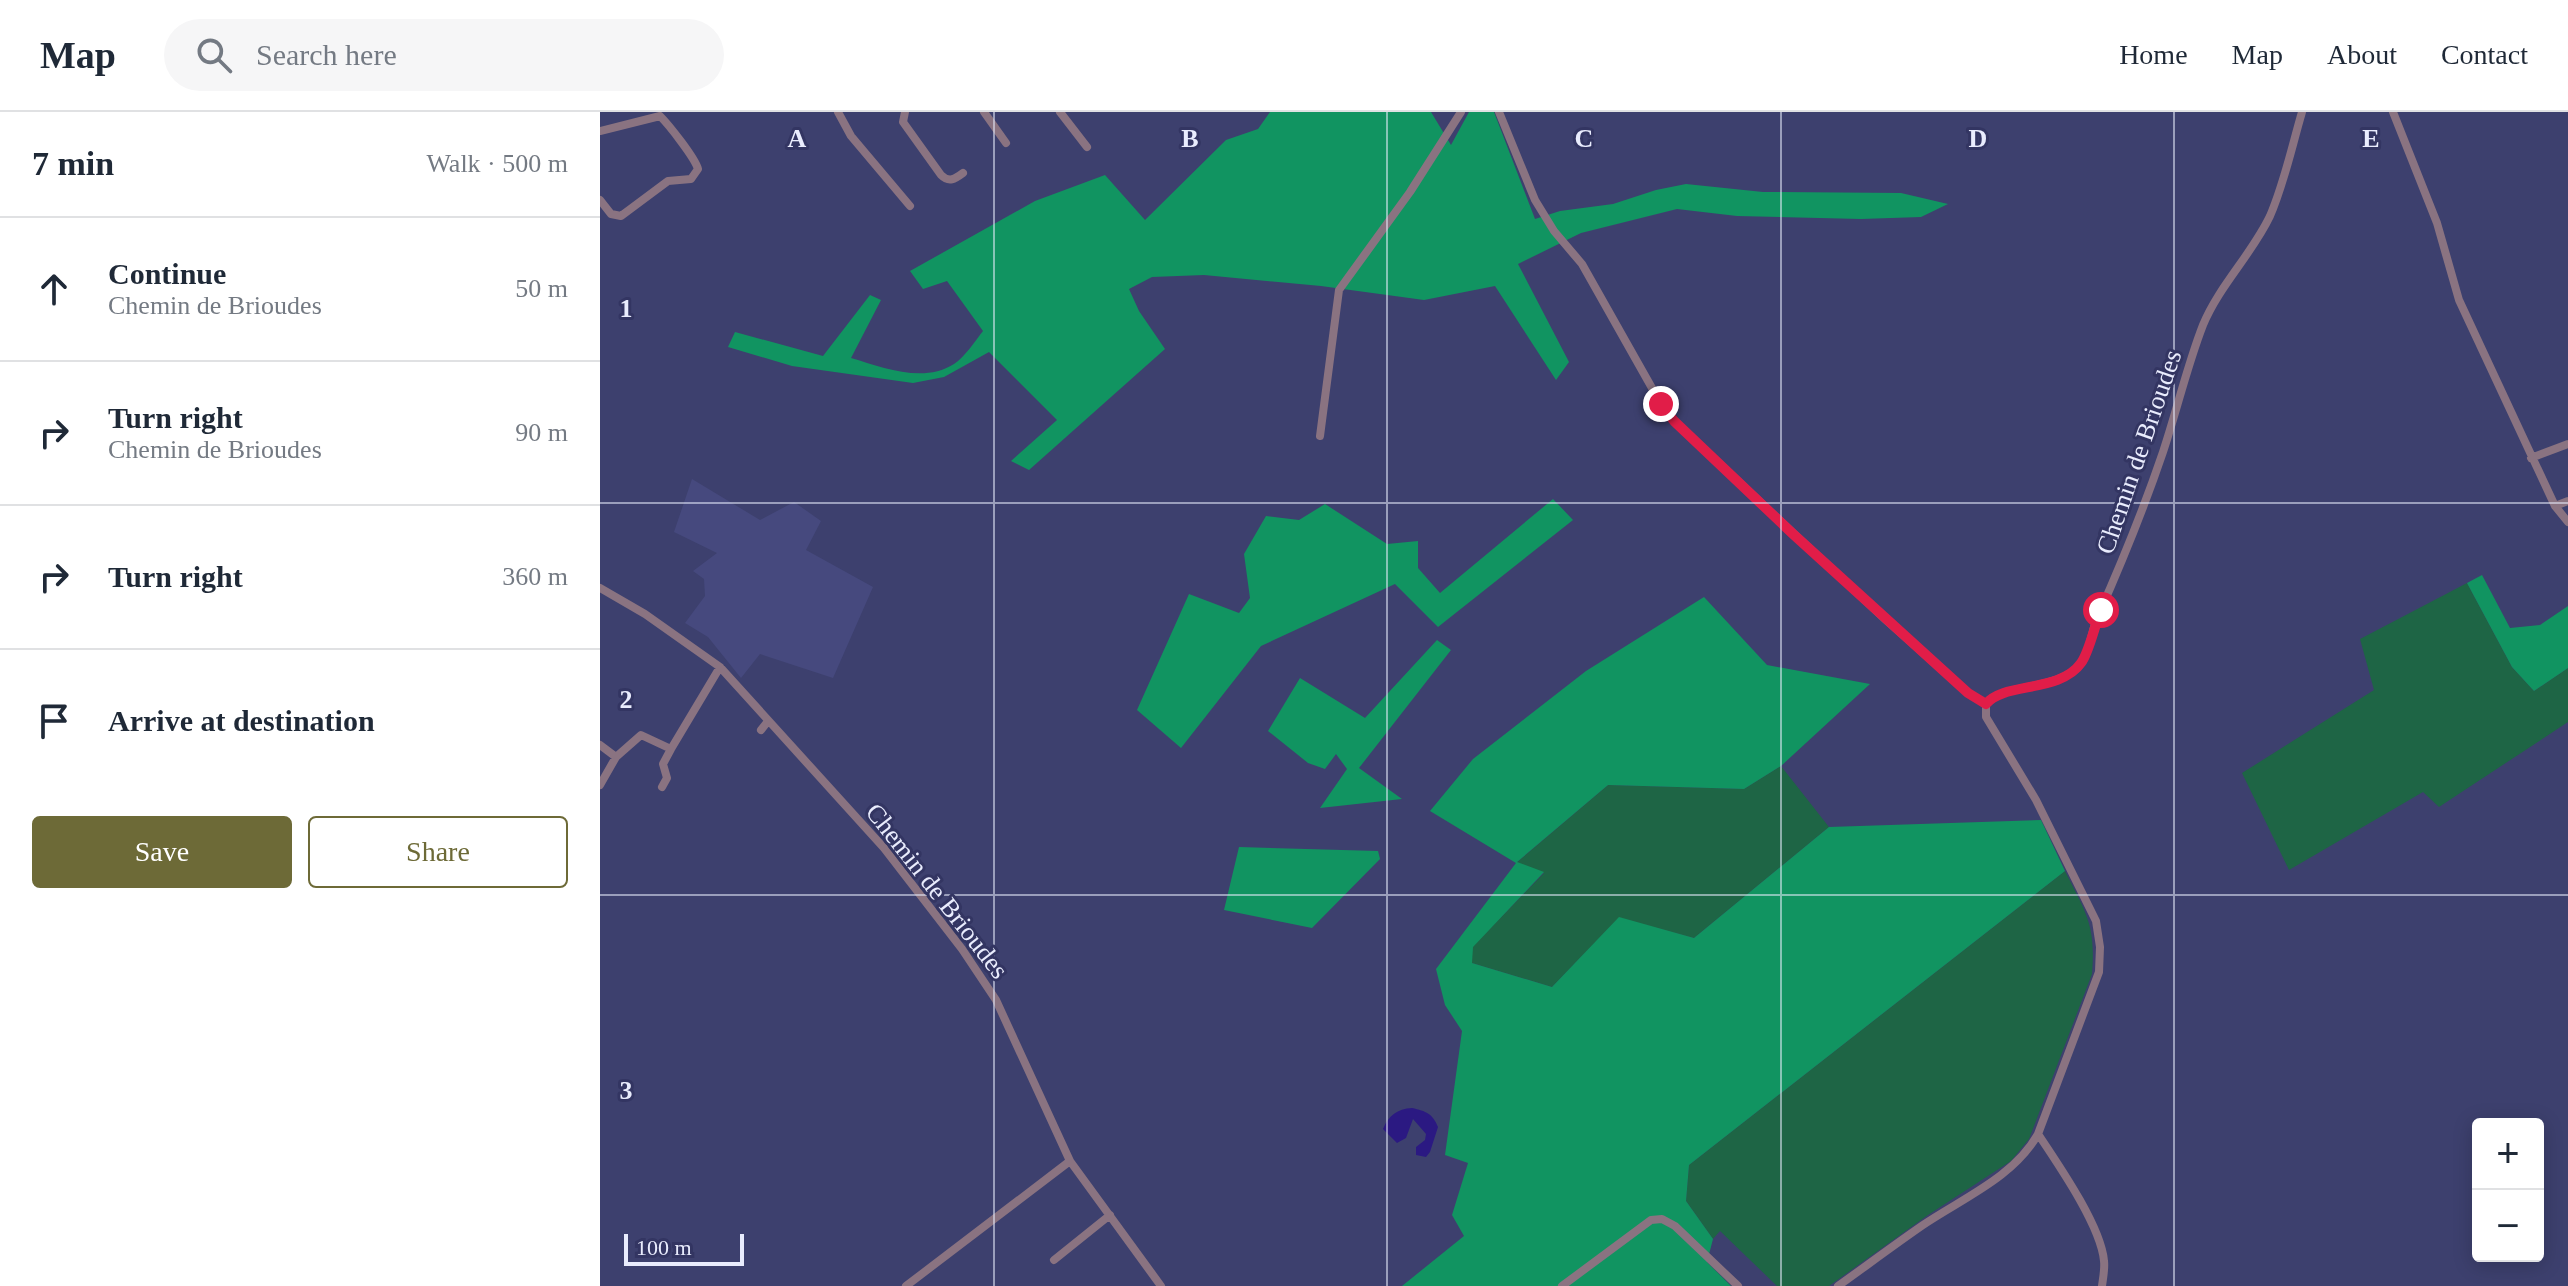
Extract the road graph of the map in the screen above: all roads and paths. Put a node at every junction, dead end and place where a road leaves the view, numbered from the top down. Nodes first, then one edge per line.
1 (838, 112) edge
2 (905, 112) edge
3 (984, 112) edge
4 (1060, 112) edge
5 (1461, 112) edge
6 (1499, 112) edge
7 (2302, 112) edge
8 (2393, 112) edge
9 (600, 131) edge
10 (1006, 143) dead end
11 (1087, 147) dead end
12 (963, 173) dead end
13 (600, 200) edge
14 (910, 206) dead end
15 (1320, 436) dead end
16 (2568, 444) edge
17 (2531, 458) junction
18 (2568, 501) edge
19 (2555, 506) junction
20 (2568, 522) edge
21 (600, 588) edge
22 (720, 667) junction
23 (1986, 704) junction
24 (768, 721) junction
25 (761, 730) dead end
26 (600, 745) edge
27 (671, 749) junction
28 (616, 757) junction
29 (600, 785) edge
30 (662, 787) dead end
31 (2038, 1134) junction
32 (1070, 1161) junction
33 (1110, 1215) junction
34 (1054, 1260) dead end
35 (906, 1286) edge
36 (1161, 1286) edge
37 (1562, 1286) edge
38 (1738, 1286) edge
39 (1838, 1286) edge
40 (2102, 1286) edge

1 - 14 street
2 - 12 street
3 - 10 street
4 - 11 street
5 - 15 street
6 - 23 street
7 - 23 street, Chemin de Brioudes
8 - 17 street
9 - 13 street
16 - 17 street
17 - 19 street
18 - 19 street
19 - 20 street
21 - 22 street, Chemin de Brioudes
22 - 24 street, Chemin de Brioudes
22 - 27 street
23 - 31 street
24 - 25 street
24 - 32 street, Chemin de Brioudes
26 - 28 street
27 - 28 street
27 - 30 street
28 - 29 street
31 - 39 street
31 - 40 street
32 - 33 street, Chemin de Brioudes
32 - 35 street
33 - 34 street
33 - 36 street, Chemin de Brioudes
37 - 38 street

